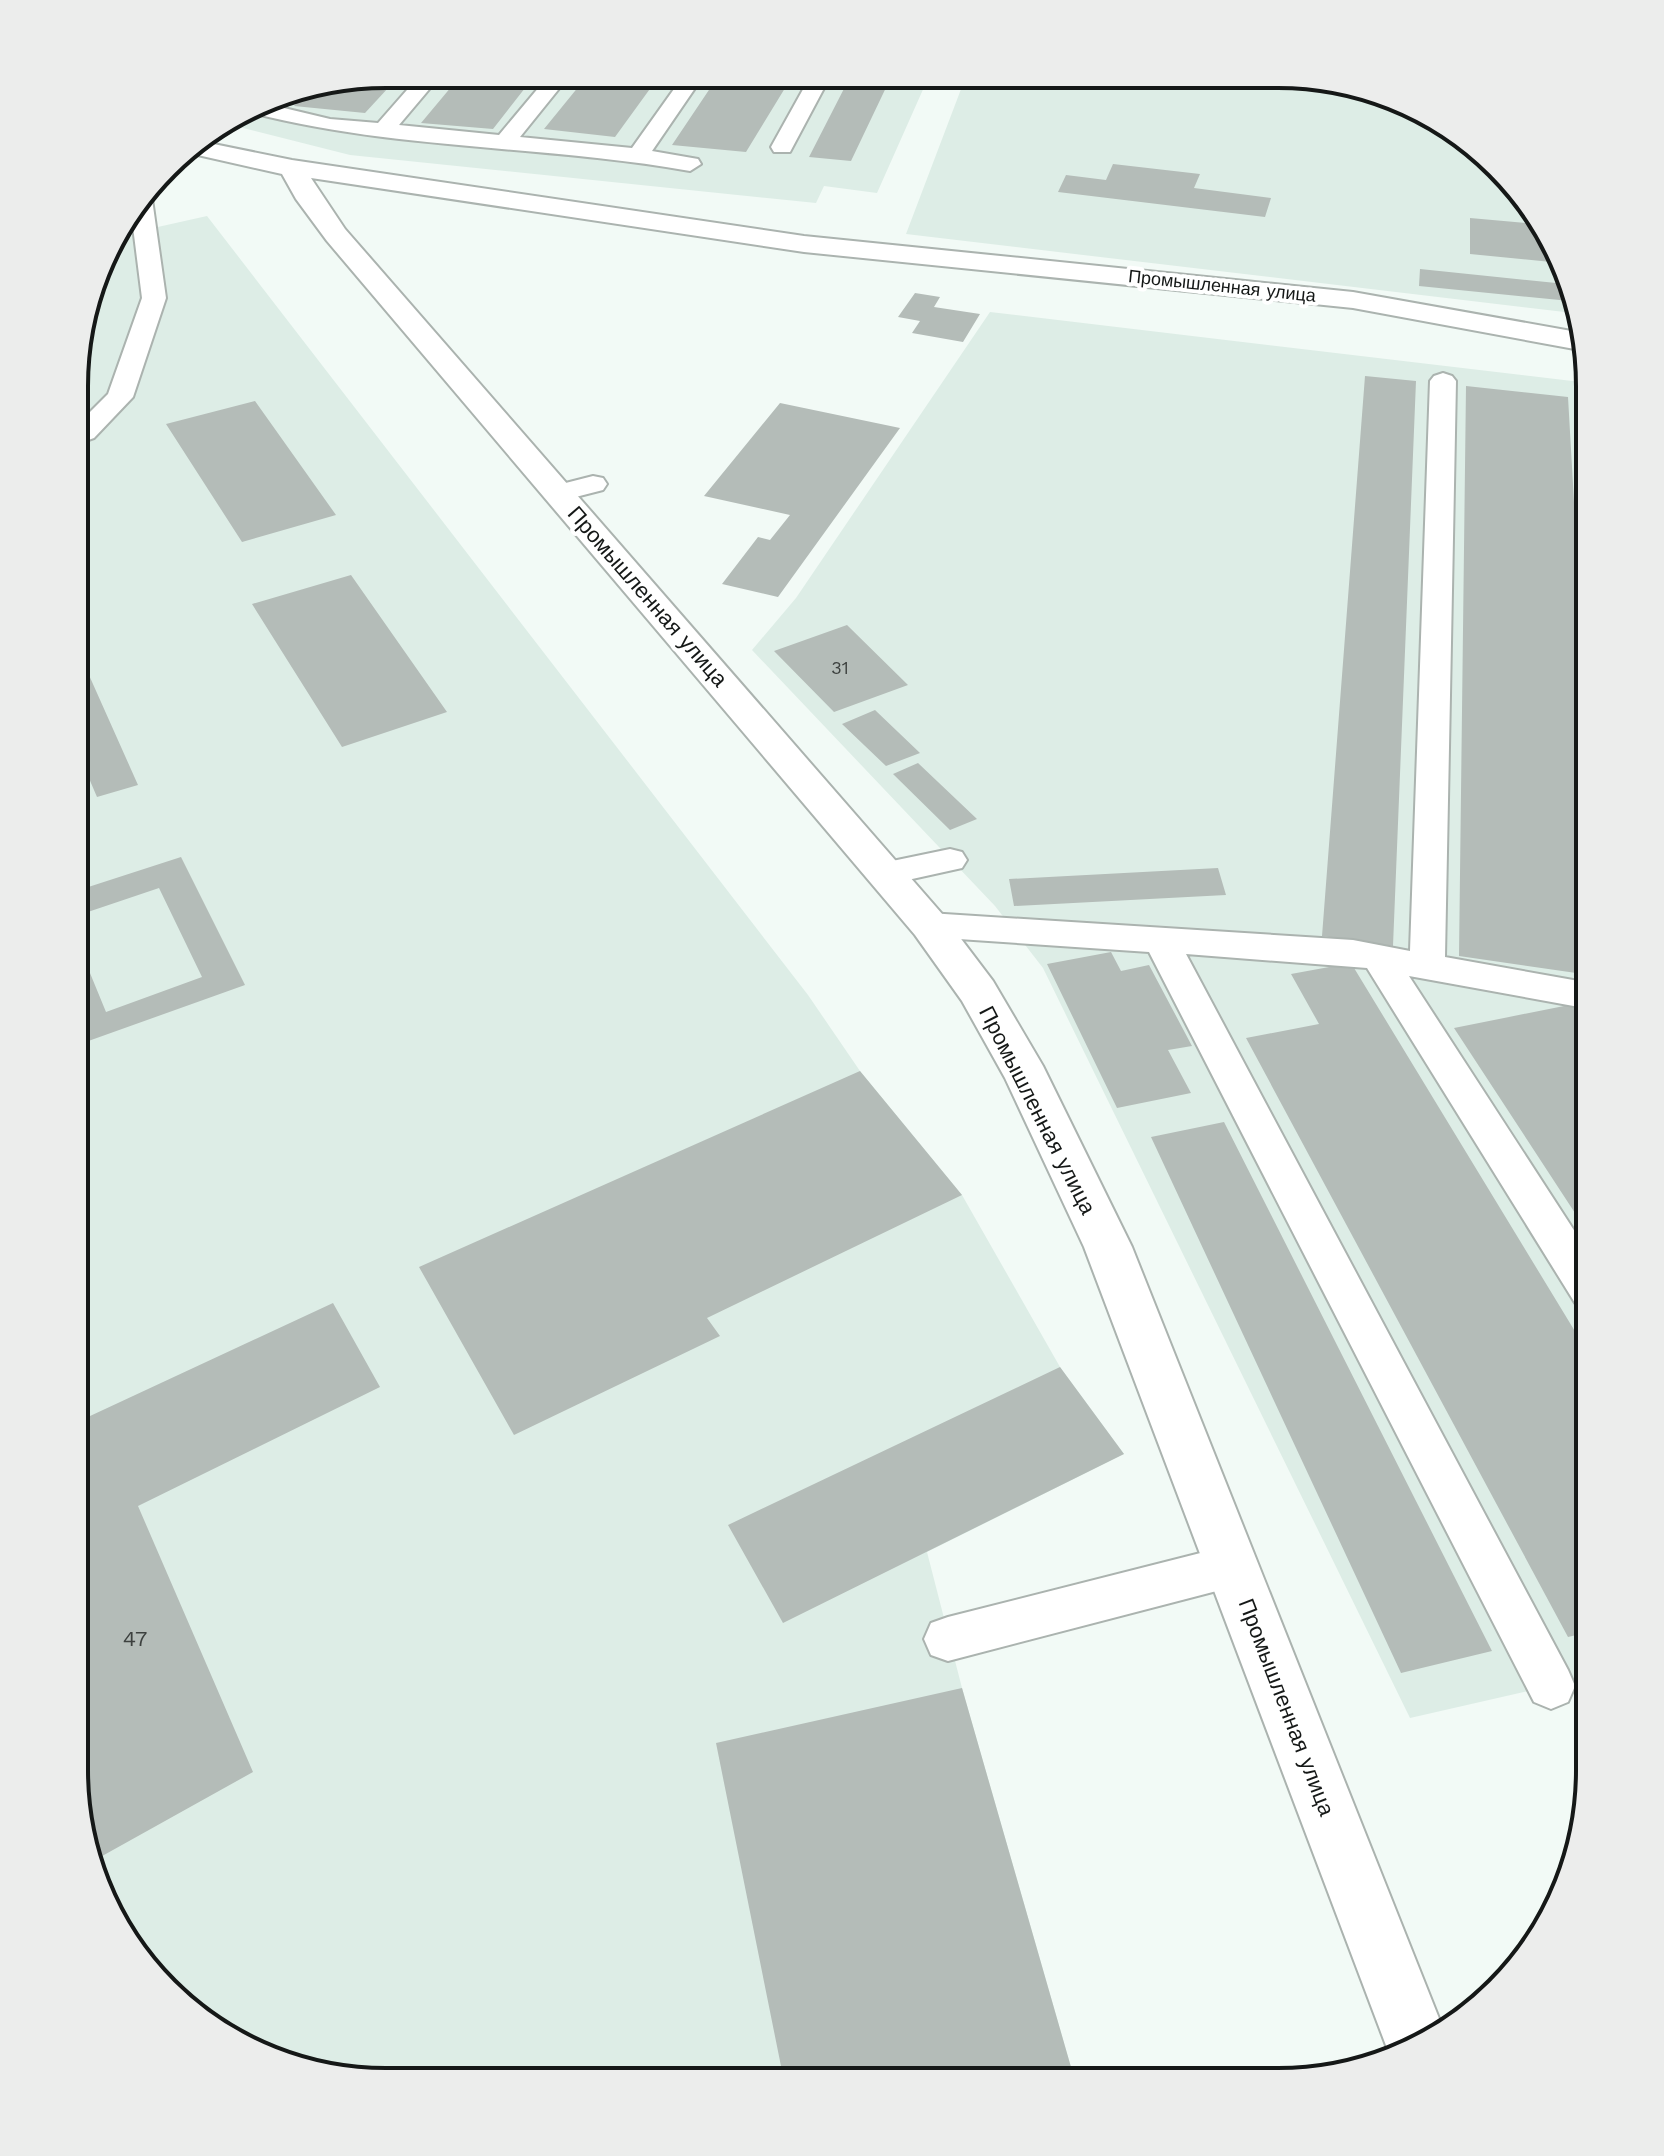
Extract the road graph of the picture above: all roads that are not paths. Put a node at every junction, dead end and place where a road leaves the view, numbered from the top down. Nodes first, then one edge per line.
1 (420, 88) edge
2 (549, 88) edge
3 (685, 88) edge
4 (814, 88) edge
5 (271, 112) edge
6 (384, 130) junction
7 (505, 142) junction
8 (782, 147) dead end
9 (204, 149) edge
10 (638, 155) junction
11 (690, 164) dead end
12 (292, 168) junction
13 (143, 213) edge
14 (1572, 339) edge
15 (1443, 381) dead end
16 (88, 429) edge
17 (950, 860) dead end
18 (885, 873) junction
19 (929, 925) junction
20 (1161, 940) junction
21 (1379, 958) junction
22 (1427, 966) junction
23 (1576, 993) edge
24 (1576, 1269) edge
25 (1232, 1566) junction
26 (948, 1639) dead end
27 (1551, 1686) dead end
28 (1414, 2035) edge

1 - 6 lane
2 - 7 lane
3 - 10 lane
4 - 8 lane
5 - 6 lane
6 - 7 lane
7 - 10 lane
9 - 12 street, Промышленная улица
10 - 11 lane
12 - 14 street, Промышленная улица
12 - 18 street, Промышленная улица
13 - 16 lane
15 - 22 lane
17 - 18 lane
18 - 19 street, Промышленная улица
19 - 20 lane
19 - 25 street, Промышленная улица
20 - 21 lane
20 - 27 lane
21 - 22 lane
21 - 24 lane
22 - 23 lane
25 - 26 lane
25 - 28 street, Промышленная улица

